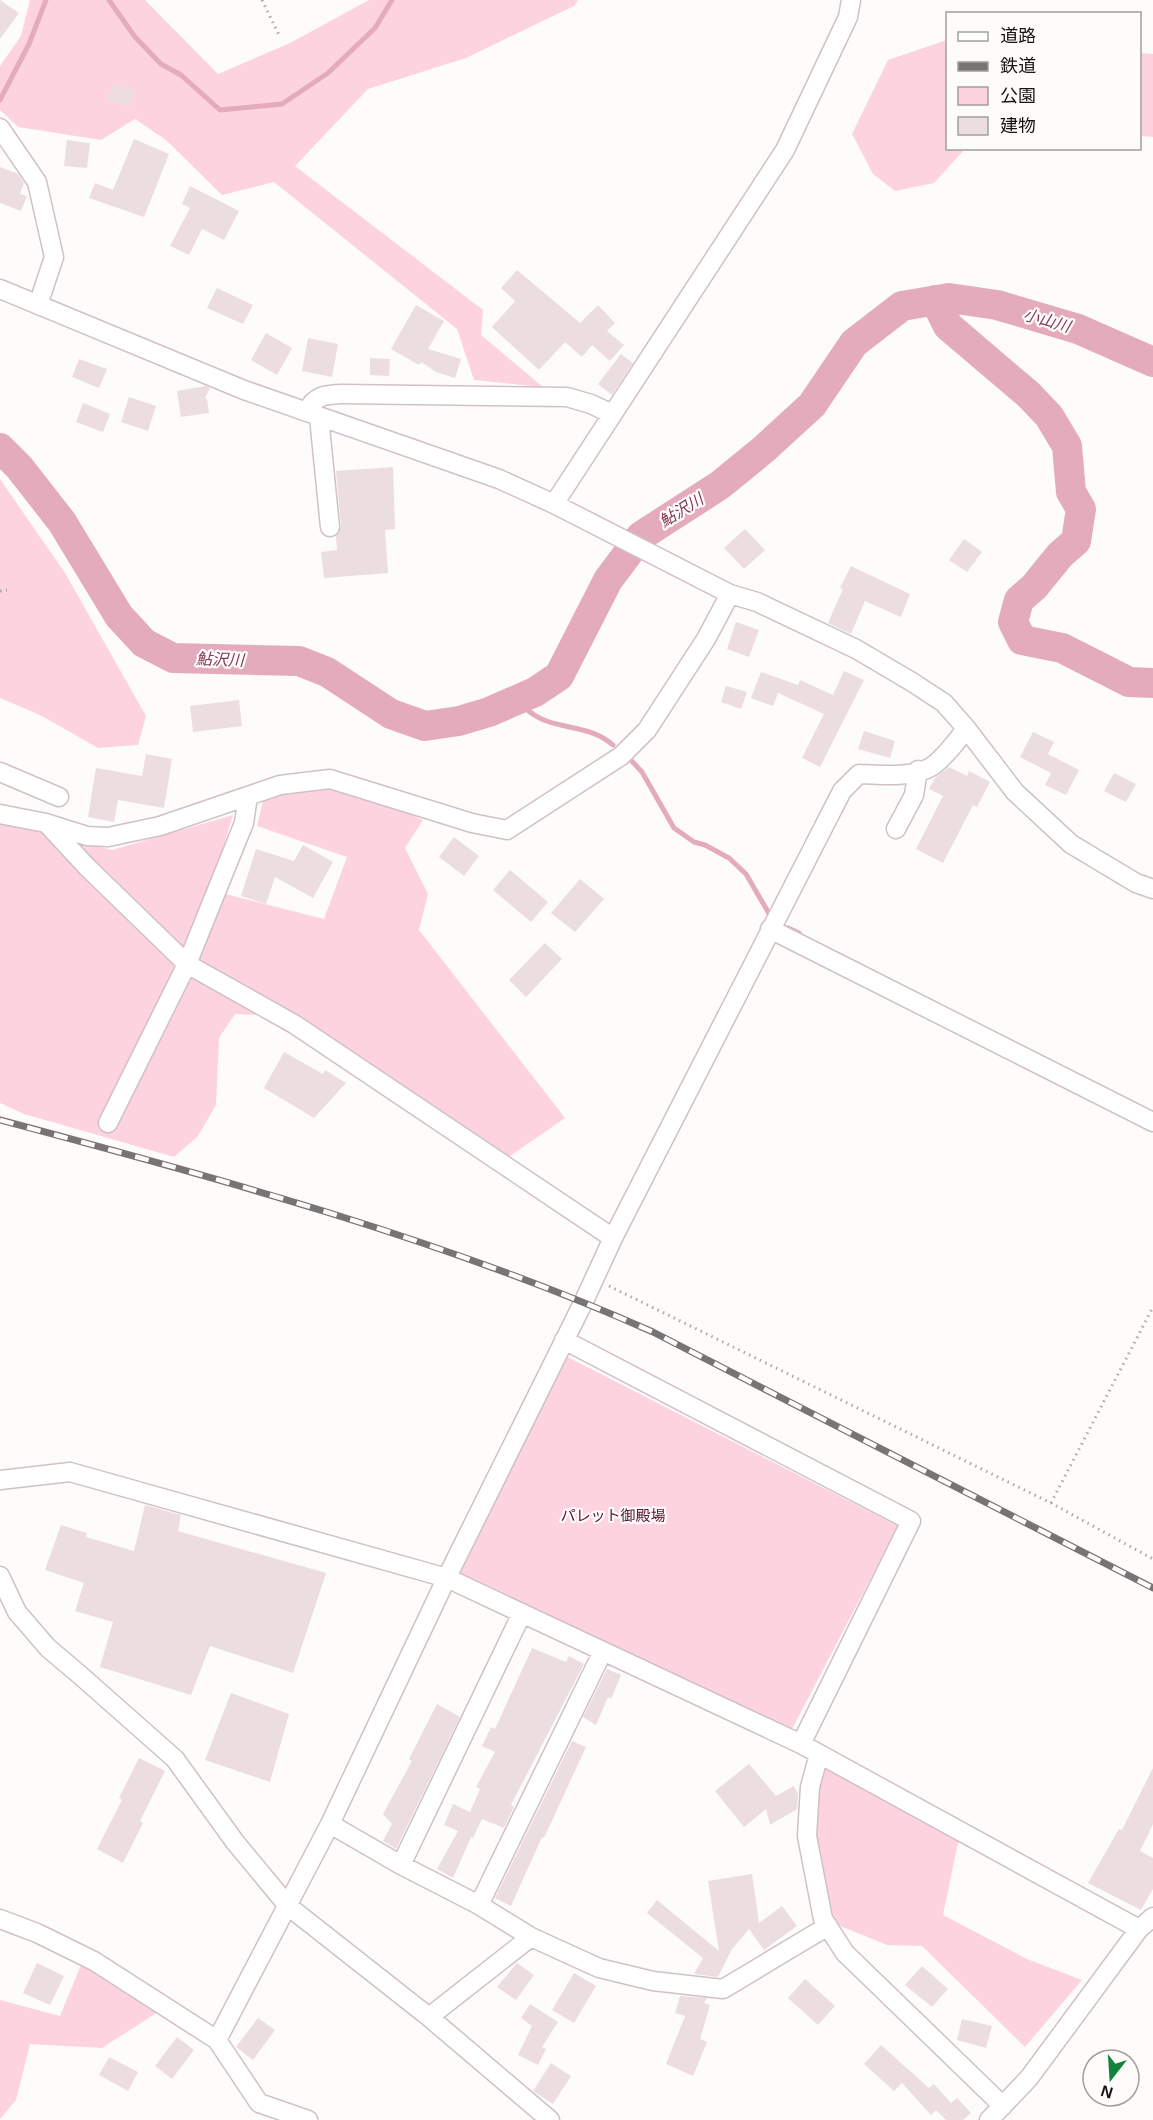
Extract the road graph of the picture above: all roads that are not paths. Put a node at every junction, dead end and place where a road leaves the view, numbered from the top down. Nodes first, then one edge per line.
1 (851, 0) edge
2 (0, 129) edge
3 (0, 289) edge
4 (38, 305) junction
5 (313, 414) junction
6 (612, 414) junction
7 (554, 504) junction
8 (330, 527) dead end
9 (730, 594) junction
10 (966, 728) junction
11 (918, 770) junction
12 (0, 772) edge
13 (248, 796) junction
14 (59, 797) dead end
15 (0, 814) edge
16 (46, 823) junction
17 (896, 829) dead end
18 (1153, 889) edge
19 (770, 929) junction
20 (187, 964) junction
21 (1153, 1122) edge
22 (108, 1123) dead end
23 (613, 1238) junction
24 (564, 1340) junction
25 (0, 1480) edge
26 (0, 1576) edge
27 (447, 1578) junction
28 (522, 1613) junction
29 (603, 1651) junction
30 (801, 1744) junction
31 (819, 1754) junction
32 (330, 1824) junction
33 (400, 1865) junction
34 (479, 1905) junction
35 (288, 1906) junction
36 (0, 1919) edge
37 (1146, 1923) edge
38 (828, 1926) junction
39 (531, 1937) junction
40 (429, 2017) junction
41 (217, 2040) junction
42 (1003, 2106) junction
43 (308, 2120) edge
44 (550, 2120) edge
45 (989, 2120) edge

1 - 6 street
2 - 4 street
3 - 4 street
4 - 5 street
5 - 6 street
5 - 7 street
5 - 8 street
6 - 7 street
7 - 9 street
9 - 10 street
9 - 13 street
10 - 11 street
10 - 18 street
11 - 17 street
11 - 19 street
12 - 14 street
13 - 16 street
13 - 20 street
15 - 16 street
16 - 20 street
19 - 21 street
19 - 23 street
20 - 22 street
20 - 23 street
23 - 24 street
24 - 27 street
24 - 30 street
25 - 27 street
26 - 35 street
27 - 28 street
27 - 32 street
28 - 29 street
28 - 33 street
29 - 30 street
29 - 34 street
30 - 31 street
31 - 37 street
31 - 38 street
32 - 33 street
32 - 35 street
33 - 34 street
34 - 39 street
35 - 40 street
35 - 41 street
36 - 41 street
37 - 42 street
38 - 39 street
38 - 42 street
39 - 40 street
40 - 44 street
41 - 43 street
42 - 45 street

